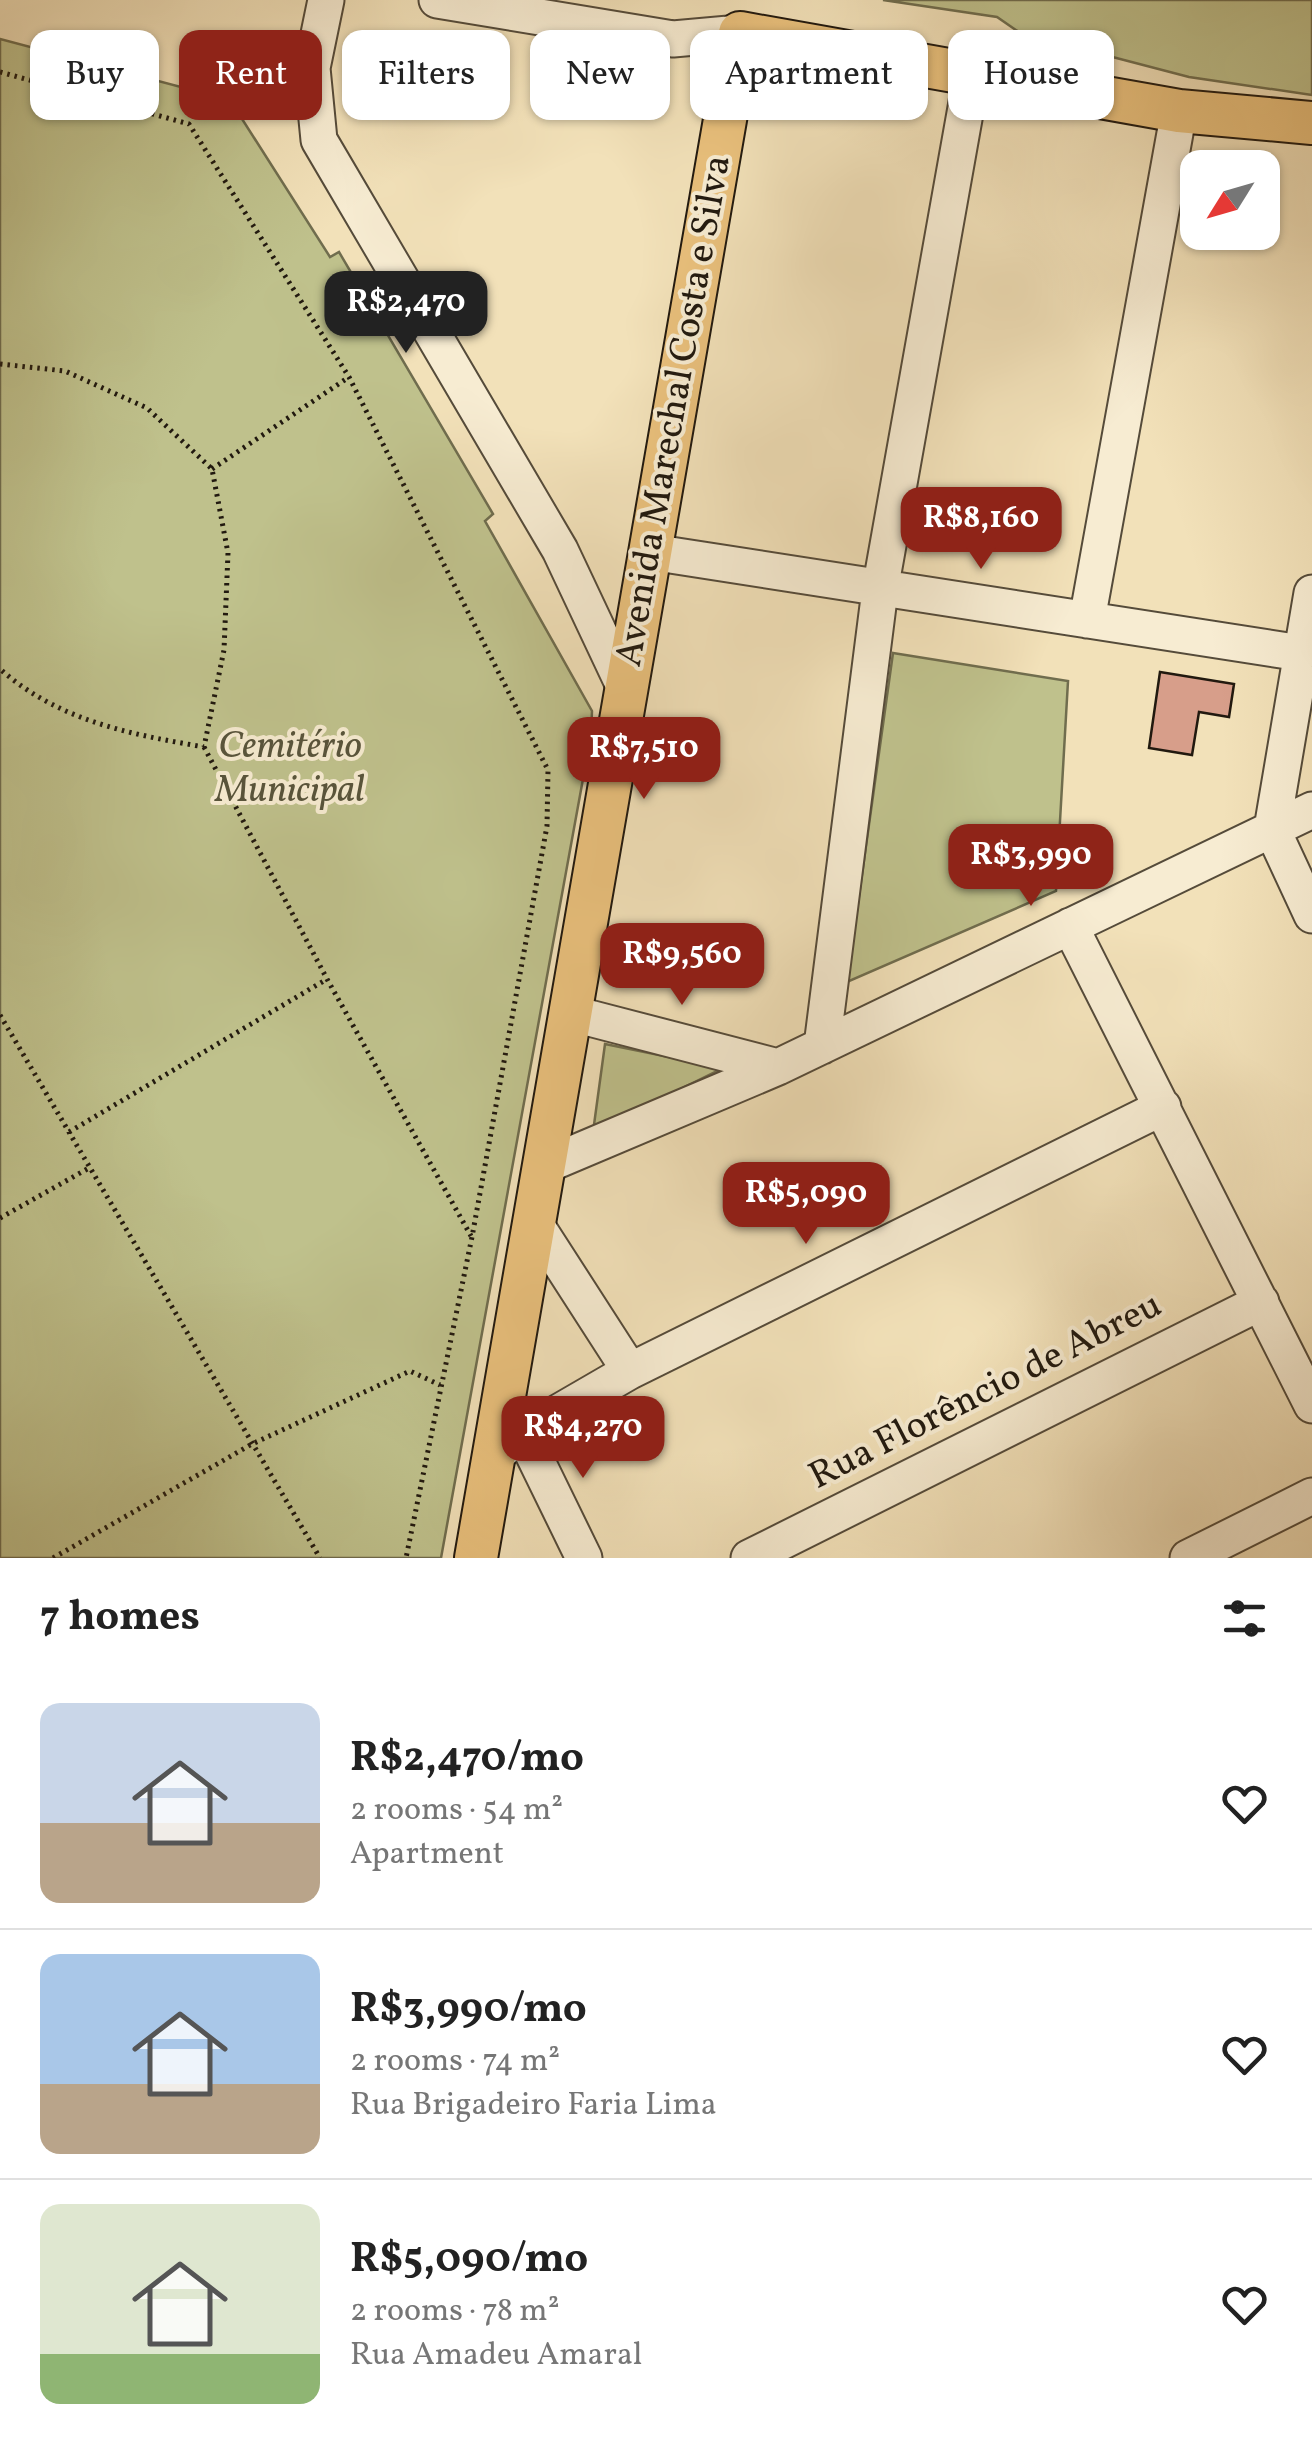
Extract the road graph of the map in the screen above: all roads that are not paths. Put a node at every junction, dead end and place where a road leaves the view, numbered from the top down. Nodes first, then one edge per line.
1 (326, 0) edge
2 (437, 0) edge
3 (690, 37) edge
4 (1114, 99) edge
5 (1180, 111) junction
6 (725, 120) edge
7 (964, 120) edge
8 (1312, 123) edge
9 (650, 552) junction
10 (880, 590) junction
11 (1312, 593) edge
12 (1088, 620) junction
13 (1301, 653) junction
14 (626, 690) junction
15 (1312, 810) edge
16 (1272, 829) junction
17 (1312, 915) edge
18 (1070, 926) junction
19 (570, 1012) junction
20 (822, 1046) junction
21 (778, 1067) junction
22 (1163, 1107) junction
23 (544, 1166) junction
24 (534, 1222) junction
25 (1261, 1302) junction
26 (630, 1370) junction
27 (1312, 1405) edge
28 (508, 1445) junction
29 (1312, 1496) edge
30 (476, 1558) edge
31 (584, 1558) edge
32 (749, 1558) edge
33 (1188, 1558) edge

1 - 14 street
2 - 3 street
4 - 5 main road
5 - 8 main road
5 - 12 street
6 - 9 main road, Avenida Marechal Costa e Silva
7 - 10 street
9 - 10 street
9 - 14 main road, Avenida Marechal Costa e Silva
10 - 12 street
10 - 20 street
11 - 13 street
12 - 13 street
13 - 16 street
14 - 19 main road, Avenida Marechal Costa e Silva
15 - 16 street
16 - 17 street
16 - 18 street
18 - 20 street
18 - 22 street
19 - 21 street
19 - 23 main road, Avenida Marechal Costa e Silva
20 - 21 street
21 - 23 street
22 - 25 street
22 - 26 street
23 - 24 main road, Avenida Marechal Costa e Silva
24 - 26 street
24 - 28 main road, Avenida Marechal Costa e Silva
25 - 27 street
25 - 32 street, Rua Florêncio de Abreu
26 - 28 street
28 - 30 main road, Avenida Marechal Costa e Silva
28 - 31 street
29 - 33 street

